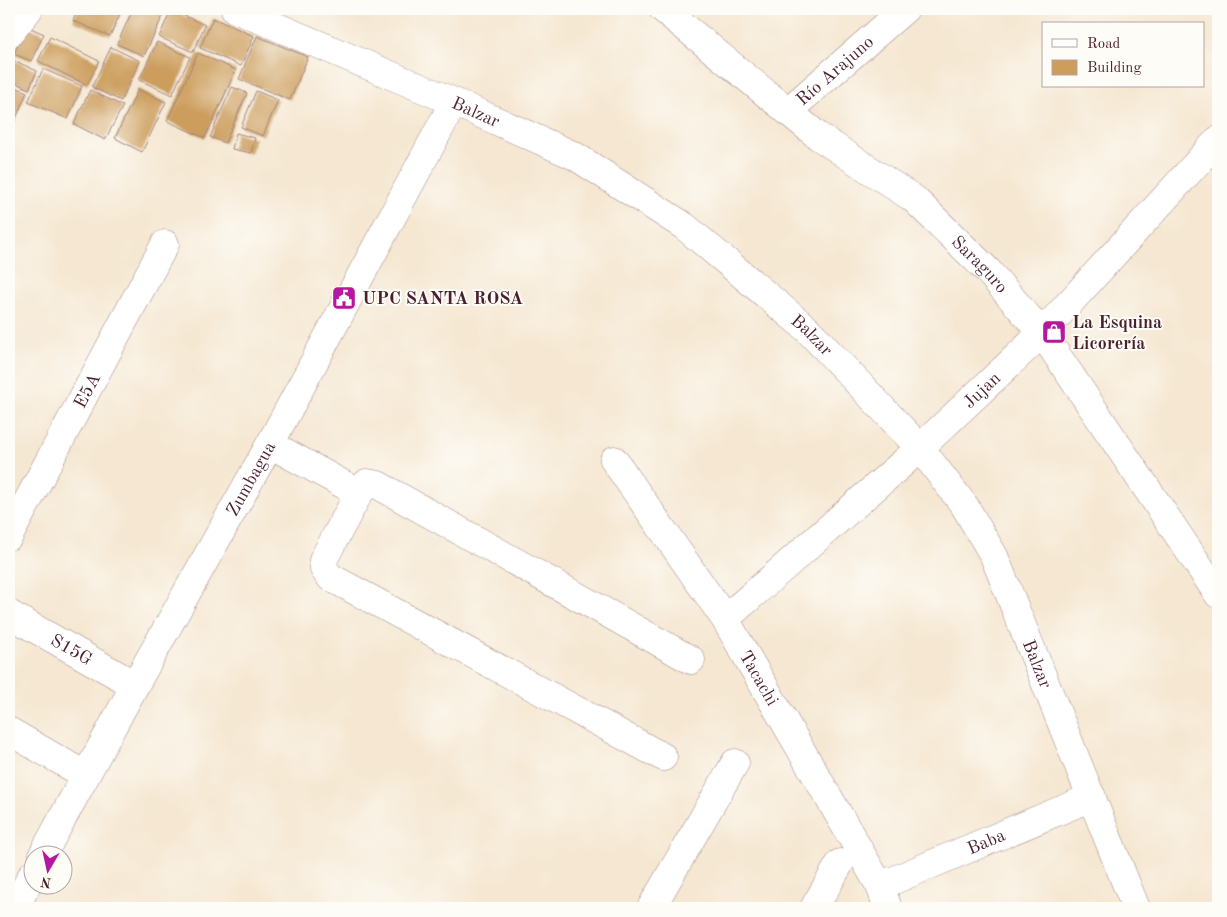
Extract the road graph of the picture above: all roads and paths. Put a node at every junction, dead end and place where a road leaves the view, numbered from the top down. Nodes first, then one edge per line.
1 (29, 9) edge
2 (235, 9) edge
3 (663, 9) edge
4 (905, 9) edge
5 (9, 34) edge
6 (454, 102) junction
7 (788, 111) junction
8 (1218, 140) edge
9 (166, 244) dead end
10 (1042, 333) junction
11 (270, 444) junction
12 (920, 448) junction
13 (614, 460) dead end
14 (359, 493) junction
15 (9, 536) edge
16 (1218, 594) edge
17 (9, 614) edge
18 (725, 619) junction
19 (691, 660) dead end
20 (135, 686) junction
21 (9, 731) edge
22 (663, 757) dead end
23 (735, 763) dead end
24 (85, 775) junction
25 (1092, 797) junction
26 (48, 844) edge
27 (840, 863) dead end
28 (22, 894) edge
29 (884, 897) edge
30 (15, 908) edge
31 (651, 908) edge
32 (814, 908) edge
33 (1136, 908) edge

1 - 5 street
2 - 6 street, Balzar
3 - 7 street, Saraguro
4 - 7 street, Río Arajuno
6 - 11 street, Zumbagua
6 - 12 street, Balzar
7 - 10 street, Saraguro
8 - 10 street, Jujan
9 - 15 street, E5A
10 - 12 street, Jujan
10 - 16 street, Saraguro
11 - 14 street
11 - 20 street, Zumbagua
12 - 18 street, Jujan
12 - 25 street, Balzar
13 - 18 street, Tacachi
14 - 19 street
14 - 22 street
17 - 20 street, S15G
18 - 29 street, Tacachi
20 - 24 street, Zumbagua
21 - 24 street
23 - 31 street
24 - 26 street, Zumbagua
25 - 29 street, Baba
25 - 33 street, Balzar
27 - 32 street
28 - 30 street

